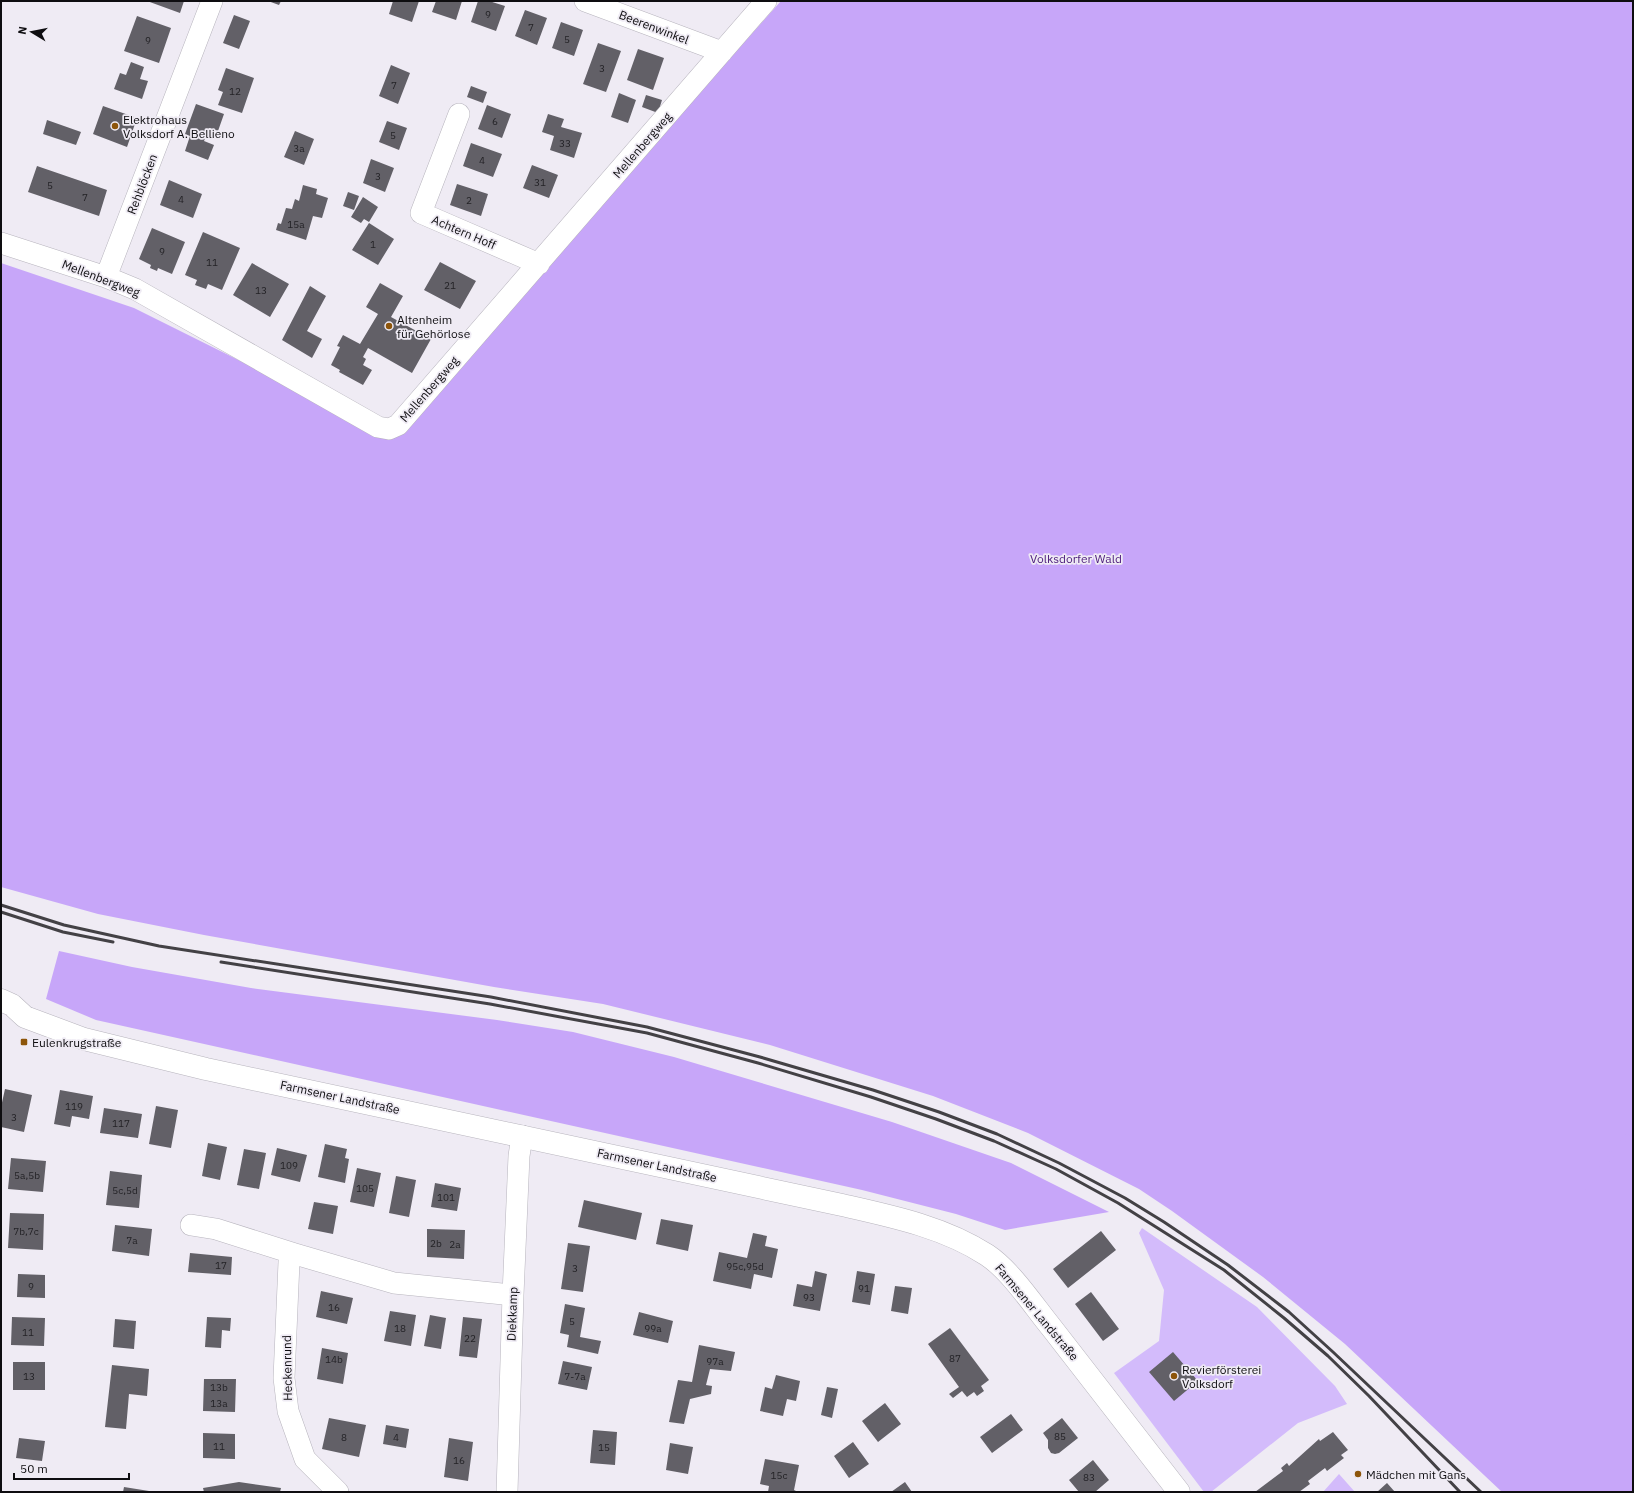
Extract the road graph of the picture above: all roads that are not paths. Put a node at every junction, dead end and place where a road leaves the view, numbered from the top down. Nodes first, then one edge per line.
1 (212, 1) edge
2 (585, 1) edge
3 (766, 1) edge
4 (722, 52) junction
5 (459, 114) dead end
6 (1, 243) edge
7 (539, 264) junction
8 (106, 277) junction
9 (1, 1000) edge
10 (1, 1017) edge
11 (25, 1017) junction
12 (522, 1136) junction
13 (191, 1225) dead end
14 (296, 1254) junction
15 (513, 1295) junction
16 (338, 1492) edge
17 (507, 1492) edge
18 (1179, 1492) edge

1 - 8 street, Rehblöcken
2 - 4 street, Beerenwinkel
3 - 4 street, Mellenbergweg
4 - 7 street, Mellenbergweg
5 - 7 street, Achtern Hoff
6 - 8 street, Mellenbergweg
7 - 8 street, Mellenbergweg
9 - 11 main road, Farmsener Landstraße
10 - 11 main road, Farmsener Landstraße
11 - 12 main road, Farmsener Landstraße
12 - 15 street, Diekkamp
12 - 18 main road, Farmsener Landstraße
13 - 14 street
14 - 15 street
14 - 16 street, Heckenrund
15 - 17 street, Diekkamp

